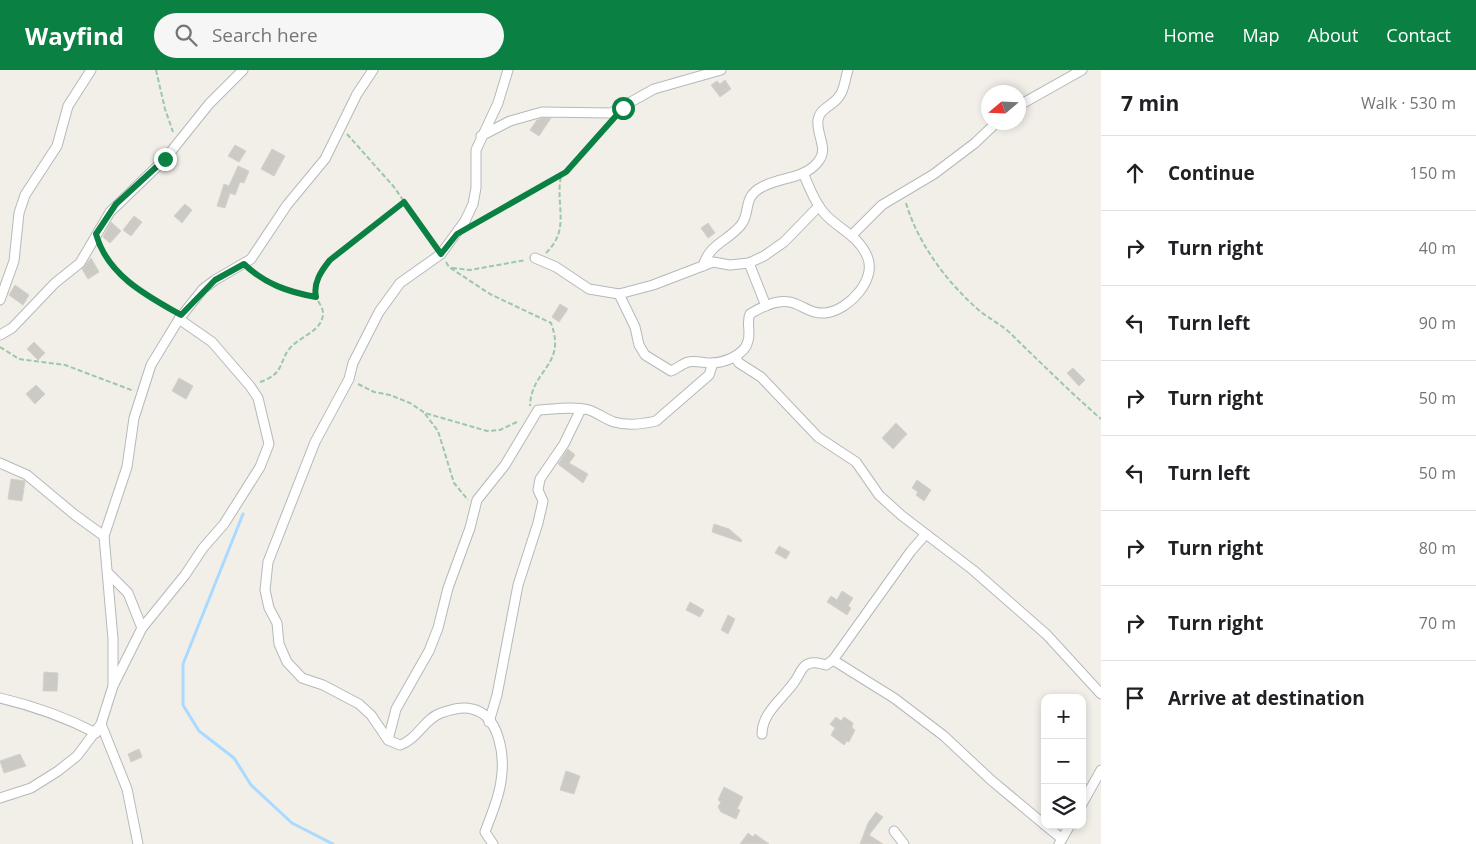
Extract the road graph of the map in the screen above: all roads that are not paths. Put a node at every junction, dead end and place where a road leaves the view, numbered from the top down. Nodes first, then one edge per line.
1 (91, 70) edge
2 (242, 70) edge
3 (373, 70) edge
4 (508, 70) edge
5 (721, 70) edge
6 (848, 70) edge
7 (1077, 71) edge
8 (1026, 101) edge
9 (989, 130) edge
10 (480, 137) junction
11 (803, 173) junction
12 (820, 206) junction
13 (852, 234) junction
14 (535, 258) road end
15 (749, 263) junction
16 (703, 266) junction
17 (619, 294) junction
18 (0, 300) edge
19 (766, 306) junction
20 (180, 317) junction
21 (0, 335) edge
22 (735, 357) junction
23 (712, 363) junction
24 (582, 409) junction
25 (0, 463) edge
26 (925, 535) junction
27 (104, 536) junction
28 (109, 574) junction
29 (142, 628) junction
30 (833, 660) junction
31 (113, 686) junction
32 (1101, 694) edge
33 (0, 698) edge
34 (489, 722) junction
35 (100, 724) junction
36 (96, 733) junction
37 (762, 734) dead end
38 (388, 740) junction
39 (1101, 770) edge
40 (1086, 797) edge
41 (0, 798) edge
42 (1041, 822) edge
43 (1049, 829) edge
44 (1068, 829) edge
45 (894, 831) dead end
46 (1061, 842) edge
47 (138, 844) edge
48 (493, 844) edge
49 (904, 844) edge

1 - 18 street
2 - 21 street
3 - 20 street
4 - 10 street
5 - 10 street
6 - 11 street
7 - 8 street
9 - 13 street
10 - 38 street
11 - 12 street
11 - 16 street
12 - 13 street
12 - 15 street
13 - 19 street
14 - 17 street
15 - 16 street
15 - 19 street
16 - 17 street
17 - 23 street
19 - 22 street
20 - 27 street
20 - 29 street
22 - 23 street
22 - 26 street
23 - 24 street
24 - 34 street
24 - 38 street
25 - 27 street
26 - 30 street
26 - 32 street
27 - 28 street
28 - 29 street
28 - 31 street
29 - 31 street
30 - 37 street
30 - 42 street
31 - 35 street
33 - 36 street
34 - 38 street
34 - 48 street
35 - 36 street
35 - 47 street
36 - 41 street
39 - 40 street
43 - 46 street
44 - 46 street
45 - 49 street

